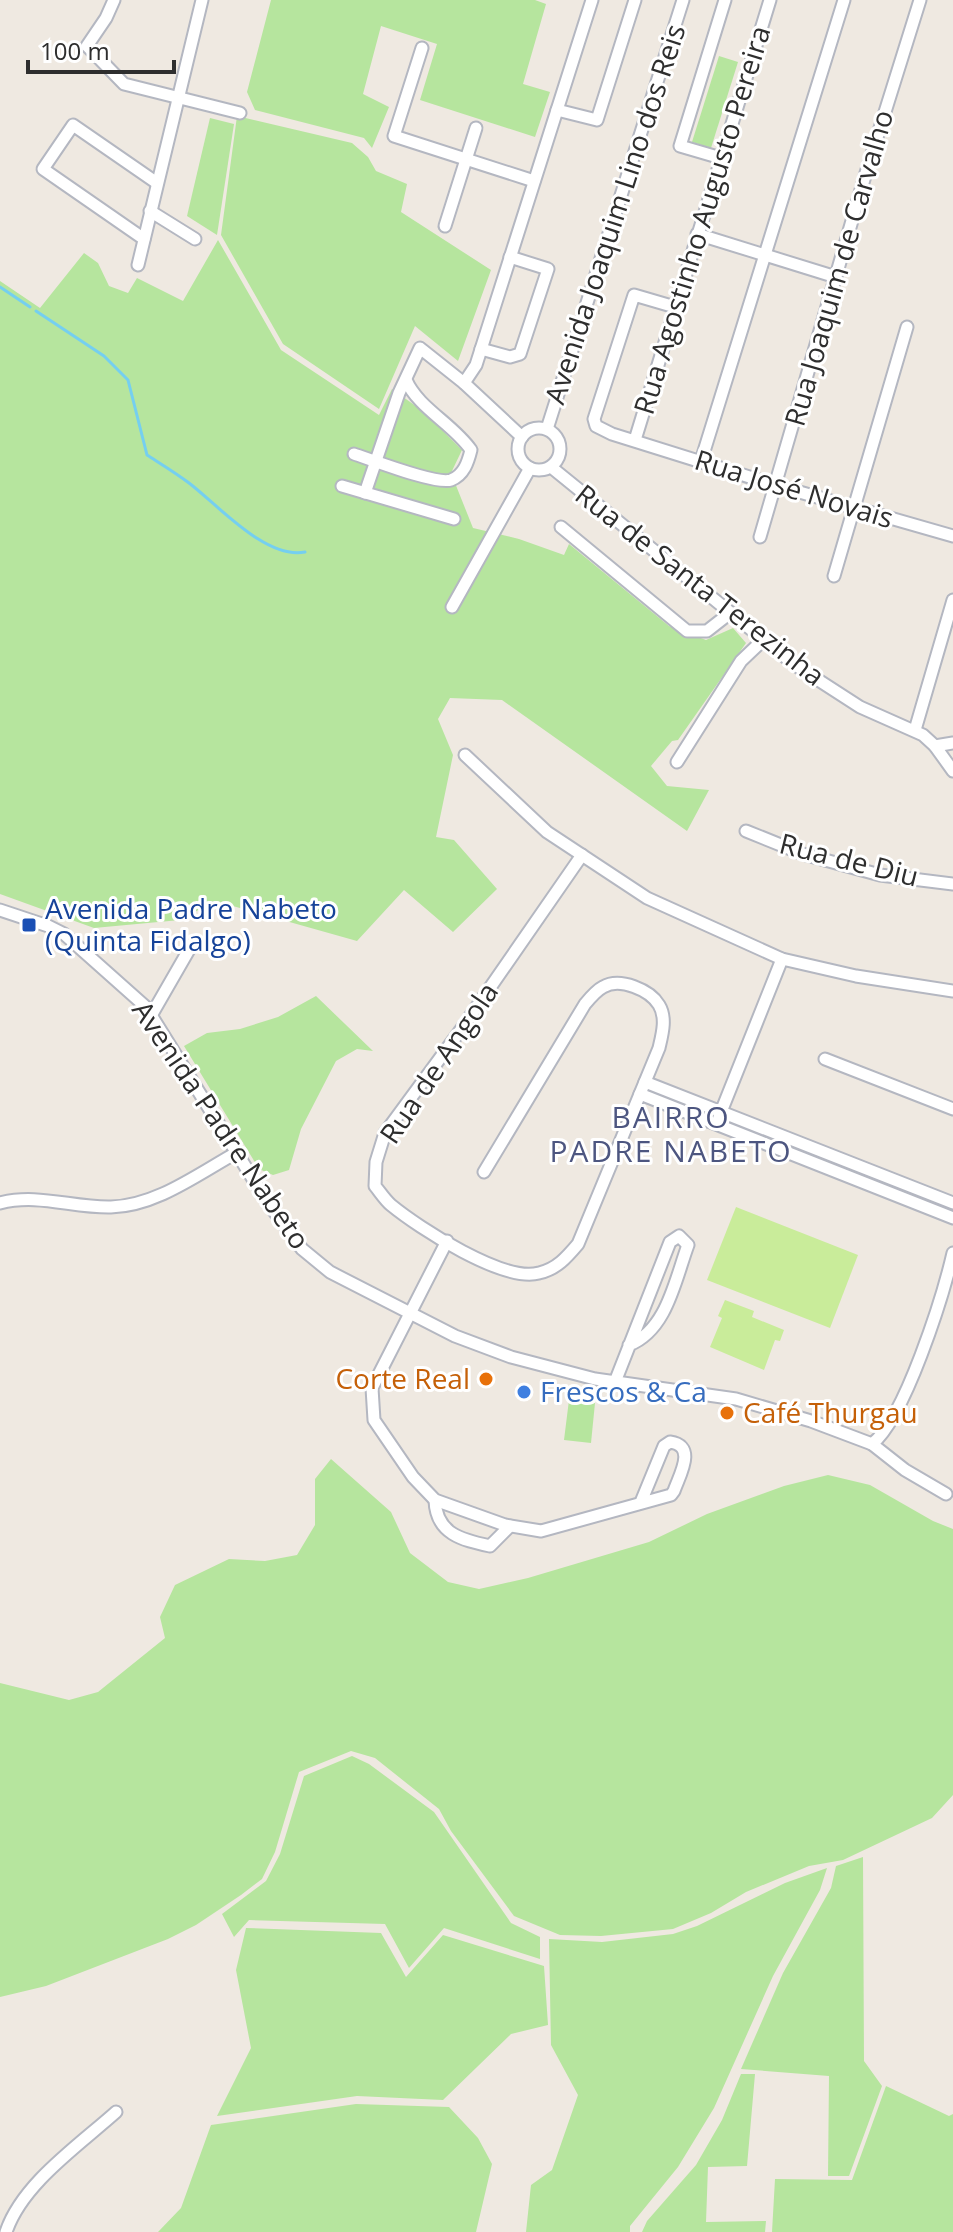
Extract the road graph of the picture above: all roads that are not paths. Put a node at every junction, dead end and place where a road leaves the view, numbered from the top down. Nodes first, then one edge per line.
1 (114, 0) edge
2 (592, 0) edge
3 (635, 0) edge
4 (683, 0) edge
5 (725, 0) edge
6 (844, 0) edge
7 (920, 0) edge
8 (199, 1) edge
9 (766, 1) edge
10 (422, 48) dead end
11 (178, 98) junction
12 (557, 110) junction
13 (240, 113) dead end
14 (476, 128) dead end
15 (721, 158) junction
16 (466, 160) junction
17 (534, 181) junction
18 (157, 183) junction
19 (150, 211) junction
20 (445, 226) dead end
21 (697, 234) junction
22 (144, 239) junction
23 (195, 239) dead end
24 (765, 255) junction
25 (510, 257) junction
26 (138, 265) dead end
27 (836, 277) junction
28 (675, 307) junction
29 (907, 327) dead end
30 (481, 349) junction
31 (406, 380) junction
32 (464, 383) junction
33 (422, 401) junction
34 (395, 406) junction
35 (547, 429) junction
36 (522, 437) junction
37 (635, 440) junction
38 (354, 454) dead end
39 (376, 461) junction
40 (701, 461) junction
41 (551, 467) junction
42 (530, 468) junction
43 (775, 485) junction
44 (342, 486) dead end
45 (365, 493) junction
46 (854, 508) junction
47 (454, 519) dead end
48 (561, 527) dead end
49 (953, 536) edge
50 (760, 537) dead end
51 (834, 576) dead end
52 (953, 600) edge
53 (452, 607) dead end
54 (730, 613) junction
55 (763, 640) junction
56 (915, 730) junction
57 (953, 743) edge
58 (935, 746) junction
59 (465, 755) dead end
60 (677, 762) dead end
61 (953, 771) edge
62 (746, 831) dead end
63 (582, 855) junction
64 (953, 884) edge
65 (0, 910) edge
66 (194, 941) dead end
67 (782, 959) junction
68 (953, 991) edge
69 (152, 1014) junction
70 (825, 1059) dead end
71 (645, 1082) junction
72 (640, 1094) junction
73 (953, 1109) edge
74 (721, 1111) junction
75 (715, 1125) junction
76 (236, 1153) junction
77 (484, 1172) dead end
78 (0, 1203) edge
79 (953, 1203) edge
80 (953, 1218) edge
81 (447, 1241) junction
82 (953, 1253) edge
83 (409, 1312) junction
84 (629, 1345) junction
85 (615, 1382) junction
86 (872, 1444) junction
87 (946, 1494) dead end
88 (435, 1500) junction
89 (641, 1502) junction
90 (510, 1526) junction
91 (116, 2112) dead end
92 (6, 2232) edge

1 - 11 street
2 - 12 street
3 - 12 street
4 - 35 street, Avenida Joaquim Lino dos Reis
5 - 15 street
6 - 24 street
7 - 27 street, Rua Joaquim de Carvalho
8 - 11 street
9 - 15 street, Rua Agostinho Augusto Pereira
10 - 16 street
11 - 13 street
11 - 18 street
12 - 17 street
14 - 16 street
15 - 21 street, Rua Agostinho Augusto Pereira
16 - 17 street
16 - 20 street
17 - 25 street
18 - 19 street
18 - 22 street
19 - 22 street
19 - 23 street
21 - 24 street
21 - 28 street, Rua Agostinho Augusto Pereira
22 - 26 street
24 - 27 street
24 - 40 street
25 - 30 street
25 - 30 street
27 - 43 street, Rua Joaquim de Carvalho
28 - 37 street, Rua Agostinho Augusto Pereira
28 - 37 street, Rua José Novais
29 - 46 street
30 - 32 street
31 - 32 street
31 - 33 street
31 - 34 street
32 - 36 street
33 - 34 street
33 - 39 street
34 - 39 street
35 - 36 street
35 - 41 street
36 - 42 street
37 - 40 street, Rua José Novais
38 - 39 street
39 - 45 street
40 - 43 street, Rua José Novais
41 - 42 street
41 - 54 street, Rua de Santa Terezinha
42 - 53 street
43 - 46 street, Rua José Novais
43 - 50 street, Rua Joaquim de Carvalho
44 - 45 street
45 - 47 street
46 - 49 street, Rua José Novais
46 - 51 street
48 - 54 street
52 - 56 street
54 - 55 street, Rua de Santa Terezinha
55 - 56 street, Rua de Santa Terezinha
55 - 60 street
56 - 58 street, Rua de Santa Terezinha
57 - 58 street
58 - 61 street, Rua de Santa Terezinha
59 - 63 street
62 - 64 street, Rua de Diu
63 - 67 street
63 - 81 street, Rua de Angola
65 - 69 street, Avenida Padre Nabeto
66 - 69 street
67 - 68 street
67 - 74 street
69 - 76 street, Avenida Padre Nabeto
70 - 73 street
71 - 72 street, Rua de Angola
71 - 74 street
71 - 77 street, Rua de Angola
72 - 75 street
72 - 81 street, Rua de Angola
74 - 75 street
74 - 79 street
75 - 80 street
76 - 78 street
76 - 83 street, Avenida Padre Nabeto
81 - 83 street
82 - 86 street
83 - 85 street, Avenida Padre Nabeto
83 - 88 street
84 - 84 street
84 - 85 street
85 - 86 street, Avenida Padre Nabeto
86 - 87 street, Avenida Padre Nabeto
88 - 90 street
88 - 90 street
89 - 89 street
89 - 90 street
91 - 92 street

